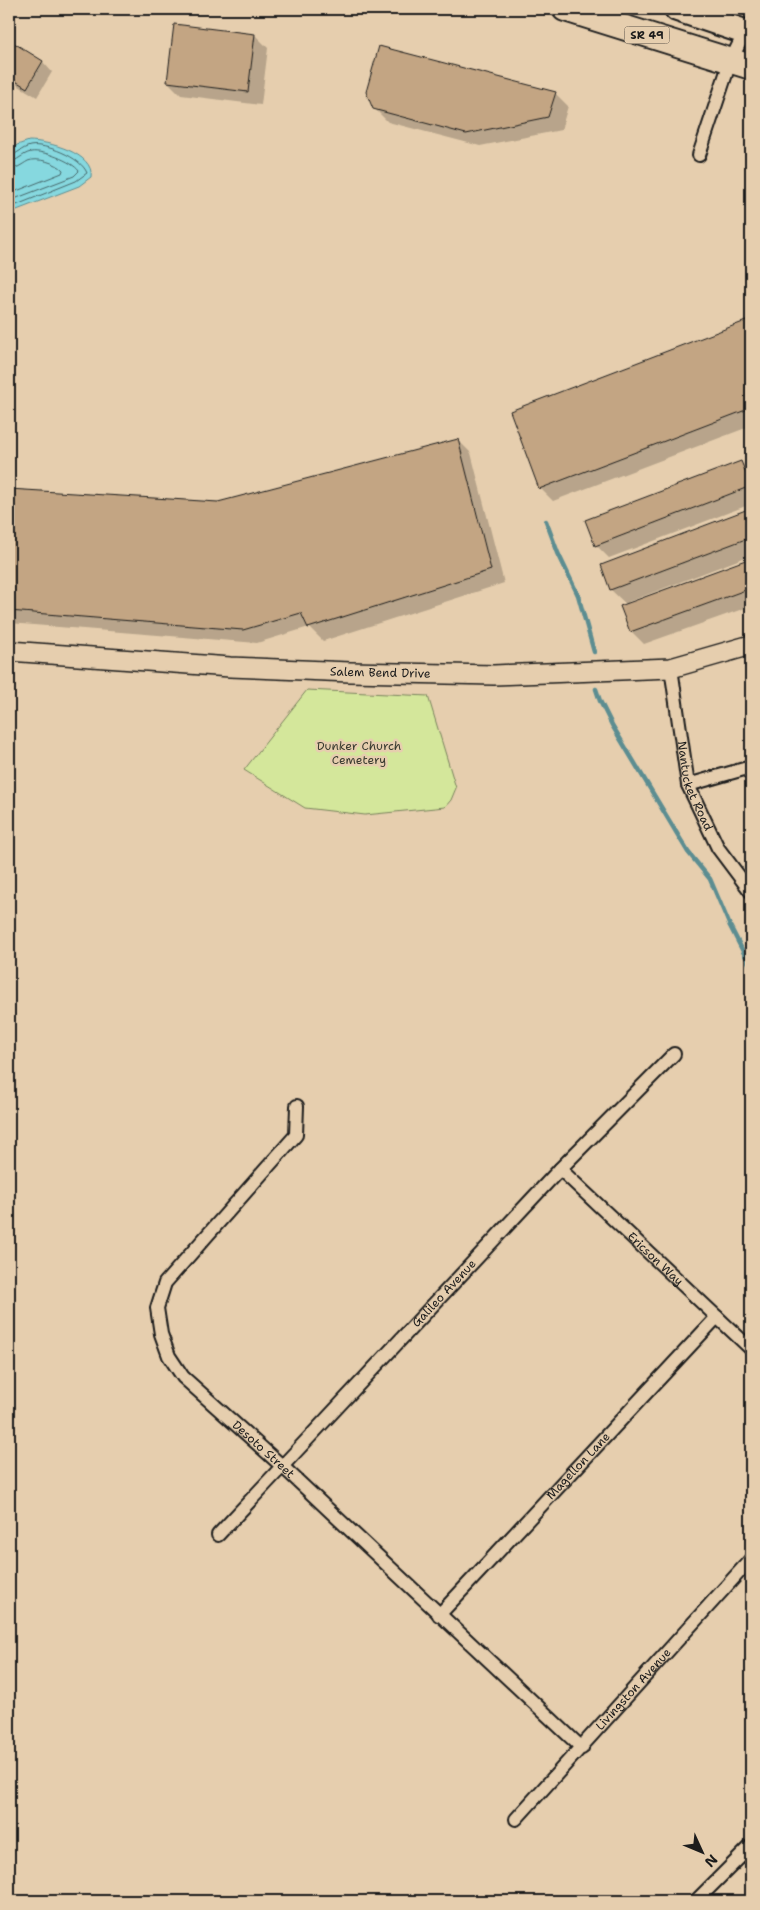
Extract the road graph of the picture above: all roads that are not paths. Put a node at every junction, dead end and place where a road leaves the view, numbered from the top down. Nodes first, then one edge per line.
1 (565, 9) edge
2 (677, 9) edge
3 (748, 33) edge
4 (744, 62) edge
5 (699, 155) dead end
6 (751, 645) edge
7 (9, 651) edge
8 (670, 668) junction
9 (751, 767) edge
10 (688, 785) junction
11 (751, 892) edge
12 (674, 1054) dead end
13 (297, 1106) dead end
14 (560, 1169) junction
15 (717, 1317) junction
16 (751, 1349) edge
17 (282, 1466) junction
18 (218, 1535) dead end
19 (751, 1559) edge
20 (439, 1614) junction
21 (582, 1748) junction
22 (516, 1819) dead end
23 (751, 1846) edge
24 (696, 1901) edge

1 - 4 highway, SR 49
2 - 3 highway
3 - 4 street
4 - 5 street
6 - 8 street, Salem Bend Drive
7 - 8 street, Salem Bend Drive
8 - 10 street, Nantucket Road
9 - 10 street
10 - 11 street, Nantucket Road
12 - 14 street, Galileo Avenue
13 - 17 street, Desoto Street
14 - 15 street, Ericson Way
14 - 17 street, Galileo Avenue
15 - 16 street, Ericson Way
15 - 20 street, Magellon Lane
17 - 18 street, Galileo Avenue
17 - 20 street, Desoto Street
19 - 21 street, Livingston Avenue
20 - 21 street, Desoto Street
21 - 22 street, Livingston Avenue
23 - 24 street

